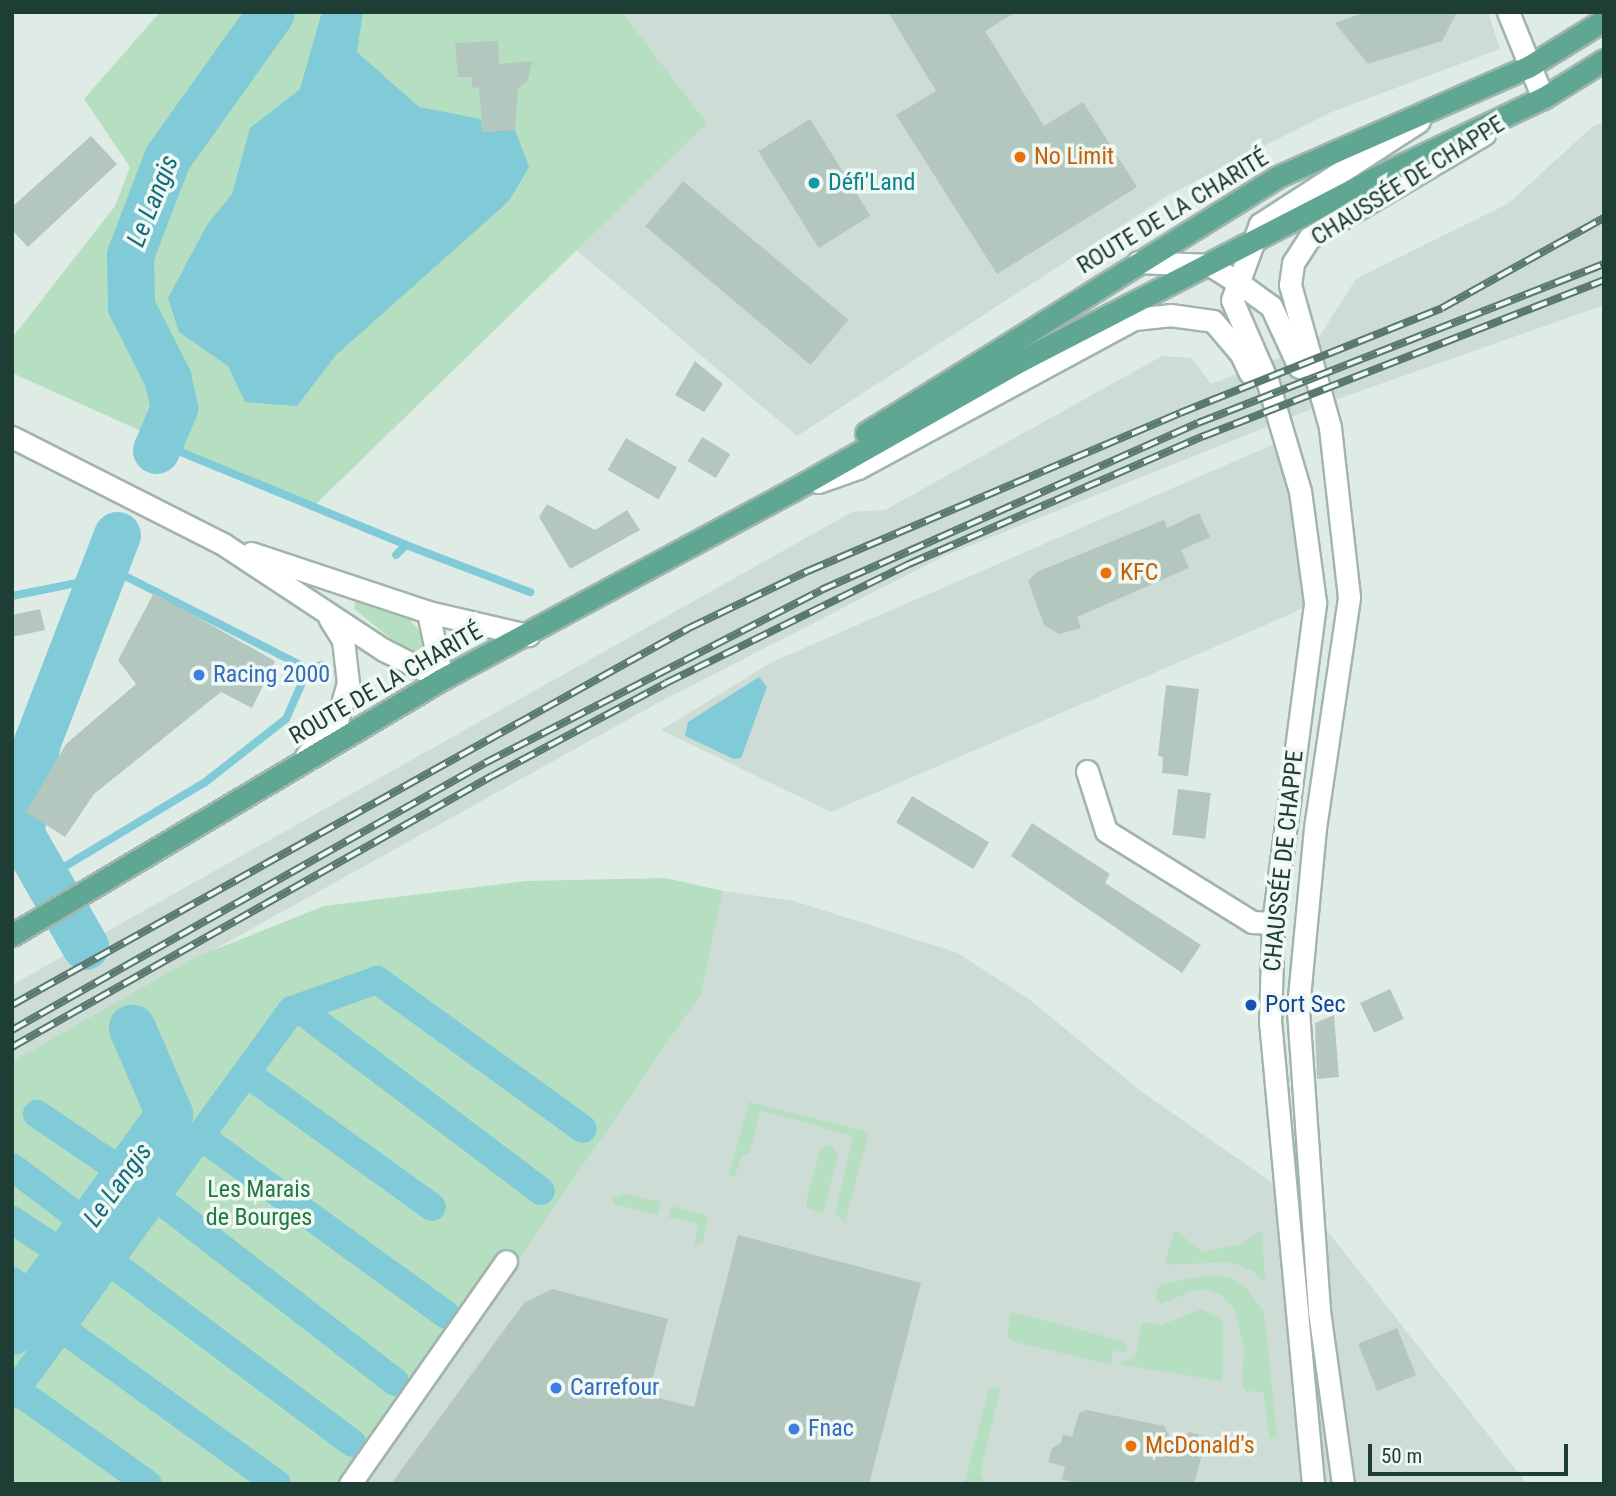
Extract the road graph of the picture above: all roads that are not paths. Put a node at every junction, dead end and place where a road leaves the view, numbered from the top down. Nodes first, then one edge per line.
1 (1508, 12) edge
2 (1604, 20) edge
3 (1604, 60) edge
4 (1528, 67) junction
5 (1543, 98) junction
6 (1438, 108) junction
7 (1254, 242) junction
8 (1138, 262) junction
9 (1210, 265) junction
10 (1239, 283) junction
11 (12, 438) edge
12 (793, 490) junction
13 (1300, 491) junction
14 (1344, 524) junction
15 (223, 544) junction
16 (322, 607) junction
17 (428, 612) junction
18 (527, 635) junction
19 (442, 679) junction
20 (299, 762) junction
21 (1087, 771) dead end
22 (1273, 923) junction
23 (12, 935) edge
24 (506, 1261) dead end
25 (350, 1484) edge
26 (1313, 1484) edge
27 (1343, 1484) edge

1 - 4 main road
2 - 4 main road, ROUTE DE LA CHARITÉ
3 - 5 main road, ROUTE DE LA CHARITÉ
4 - 5 main road
4 - 6 main road, ROUTE DE LA CHARITÉ
5 - 7 main road, ROUTE DE LA CHARITÉ
5 - 14 main road, CHAUSSÉE DE CHAPPE
6 - 7 main road, CHAUSSÉE DE CHAPPE
6 - 8 main road, ROUTE DE LA CHARITÉ
7 - 9 main road, ROUTE DE LA CHARITÉ
7 - 10 main road, CHAUSSÉE DE CHAPPE
8 - 9 main road, CHAUSSÉE DE CHAPPE
8 - 12 main road, ROUTE DE LA CHARITÉ
9 - 10 main road, CHAUSSÉE DE CHAPPE
9 - 12 main road, ROUTE DE LA CHARITÉ
10 - 13 main road, CHAUSSÉE DE CHAPPE
10 - 14 main road, CHAUSSÉE DE CHAPPE
11 - 15 main road
12 - 13 main road, CHAUSSÉE DE CHAPPE
12 - 18 main road, ROUTE DE LA CHARITÉ
13 - 22 main road, CHAUSSÉE DE CHAPPE
14 - 27 main road, CHAUSSÉE DE CHAPPE
15 - 16 main road
15 - 17 main road
16 - 19 main road
16 - 20 main road
17 - 18 main road
17 - 19 main road
18 - 19 main road, ROUTE DE LA CHARITÉ
19 - 20 main road, ROUTE DE LA CHARITÉ
20 - 23 main road, ROUTE DE LA CHARITÉ
21 - 22 main road
22 - 26 main road, CHAUSSÉE DE CHAPPE
24 - 25 main road

